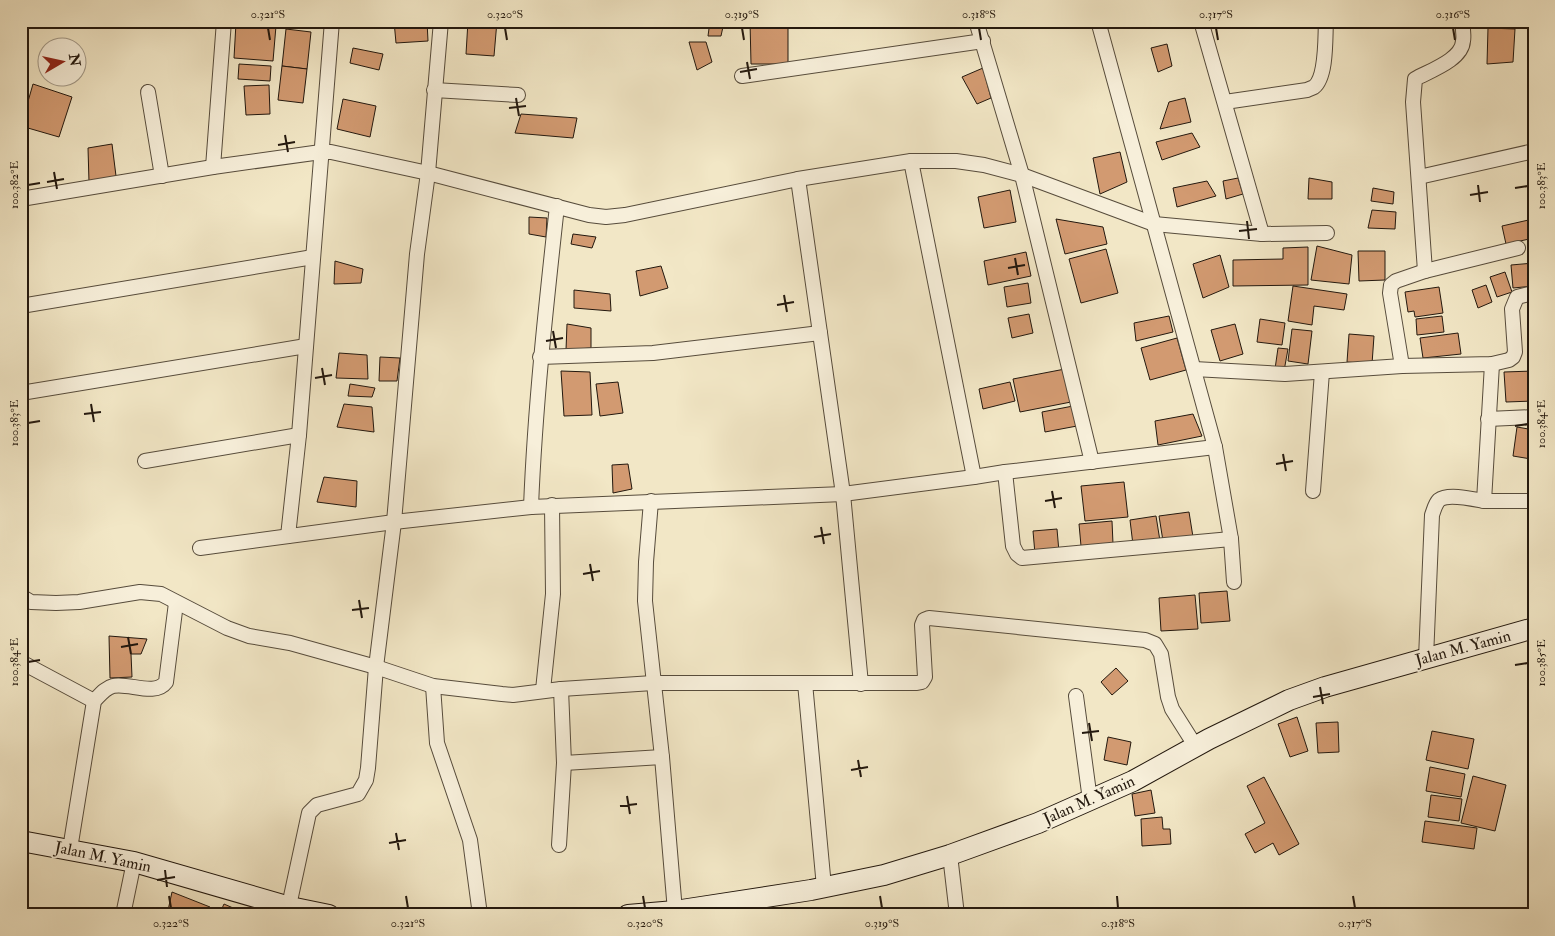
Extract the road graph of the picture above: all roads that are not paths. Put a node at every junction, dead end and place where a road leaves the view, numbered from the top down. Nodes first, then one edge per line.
1 (224, 21) edge
2 (332, 21) edge
3 (441, 21) edge
4 (976, 21) edge
5 (1098, 21) edge
6 (1201, 21) edge
7 (1326, 21) edge
8 (1463, 29) dead end
9 (983, 41) junction
10 (742, 76) dead end
11 (434, 90) junction
12 (148, 92) dead end
13 (518, 95) dead end
14 (1225, 102) junction
15 (1534, 151) edge
16 (321, 152) junction
17 (911, 161) junction
18 (213, 167) junction
19 (428, 173) junction
20 (1022, 175) junction
21 (162, 176) junction
22 (1419, 177) junction
23 (798, 179) junction
24 (21, 199) edge
25 (557, 206) junction
26 (1154, 224) junction
27 (1327, 233) dead end
28 (1262, 234) junction
29 (1518, 248) dead end
30 (313, 257) junction
31 (1425, 272) junction
32 (1534, 294) edge
33 (21, 306) edge
34 (820, 333) junction
35 (306, 346) junction
36 (540, 357) junction
37 (1492, 364) junction
38 (1402, 366) junction
39 (1194, 369) junction
40 (1322, 372) junction
41 (21, 393) edge
42 (1534, 417) edge
43 (1488, 419) junction
44 (299, 435) junction
45 (1215, 447) junction
46 (145, 461) dead end
47 (1092, 462) junction
48 (1005, 472) junction
49 (974, 478) junction
50 (1313, 490) dead end
51 (843, 494) junction
52 (652, 501) junction
53 (1484, 501) junction
54 (1534, 501) edge
55 (552, 505) junction
56 (531, 507) junction
57 (394, 522) junction
58 (288, 536) junction
59 (1232, 539) junction
60 (200, 548) dead end
61 (1234, 582) dead end
62 (21, 596) edge
63 (176, 603) junction
64 (1534, 628) edge
65 (1426, 658) junction
66 (21, 662) edge
67 (376, 667) junction
68 (653, 683) junction
69 (805, 683) junction
70 (861, 684) junction
71 (433, 686) junction
72 (561, 689) junction
73 (543, 690) junction
74 (1076, 696) dead end
75 (94, 701) junction
76 (1196, 748) junction
77 (662, 757) junction
78 (564, 763) junction
79 (1090, 800) junction
80 (21, 841) edge
81 (559, 845) dead end
82 (70, 849) junction
83 (950, 855) junction
84 (134, 862) junction
85 (824, 887) junction
86 (675, 910) junction
87 (289, 911) edge
88 (123, 915) edge
89 (329, 915) edge
90 (480, 915) edge
91 (628, 915) edge
92 (957, 915) edge

1 - 18 street
2 - 16 street
3 - 11 street
4 - 9 street
5 - 26 street
6 - 14 street
7 - 14 street
8 - 22 street
9 - 10 street
9 - 20 street
11 - 13 street
11 - 19 street
12 - 21 street
14 - 28 street
15 - 22 street
16 - 18 street
16 - 19 street
16 - 30 street
17 - 20 street
17 - 23 street
17 - 49 street
18 - 21 street
19 - 25 street
19 - 57 street
20 - 26 street
20 - 47 street
21 - 24 street
22 - 31 street
23 - 25 street
23 - 34 street
25 - 36 street
26 - 28 street
26 - 39 street
27 - 28 street
29 - 31 street
30 - 33 street
30 - 35 street
31 - 38 street
32 - 37 street
34 - 36 street
34 - 51 street
35 - 41 street
35 - 44 street
36 - 56 street
37 - 38 street
37 - 43 street
38 - 40 street
39 - 40 street
39 - 45 street
40 - 50 street
42 - 43 street
43 - 53 street
44 - 46 street
44 - 58 street
45 - 47 street
45 - 59 street
47 - 48 street
48 - 49 street
48 - 59 street
49 - 51 street
51 - 52 street
51 - 70 street
52 - 55 street
52 - 68 street
53 - 54 street
53 - 65 street
55 - 56 street
55 - 73 street
56 - 57 street
57 - 58 street
57 - 67 street
58 - 60 street
59 - 61 street
62 - 63 street
63 - 67 street
63 - 75 street
64 - 65 street, Jalan M. Yamin
65 - 76 street, Jalan M. Yamin
66 - 75 street
67 - 71 street
67 - 87 street
68 - 69 street
68 - 72 street
68 - 77 street
69 - 70 street
69 - 85 street
70 - 76 street
71 - 73 street
71 - 90 street
72 - 73 street
72 - 78 street
74 - 79 street
75 - 82 street
76 - 79 street, Jalan M. Yamin
77 - 78 street
77 - 86 street
78 - 81 street
79 - 83 street, Jalan M. Yamin
80 - 82 street, Jalan M. Yamin
82 - 84 street, Jalan M. Yamin
83 - 85 street, Jalan M. Yamin
83 - 92 street
84 - 87 street, Jalan M. Yamin
84 - 88 street
85 - 86 street, Jalan M. Yamin
86 - 91 street, Jalan M. Yamin
87 - 89 street, Jalan M. Yamin

